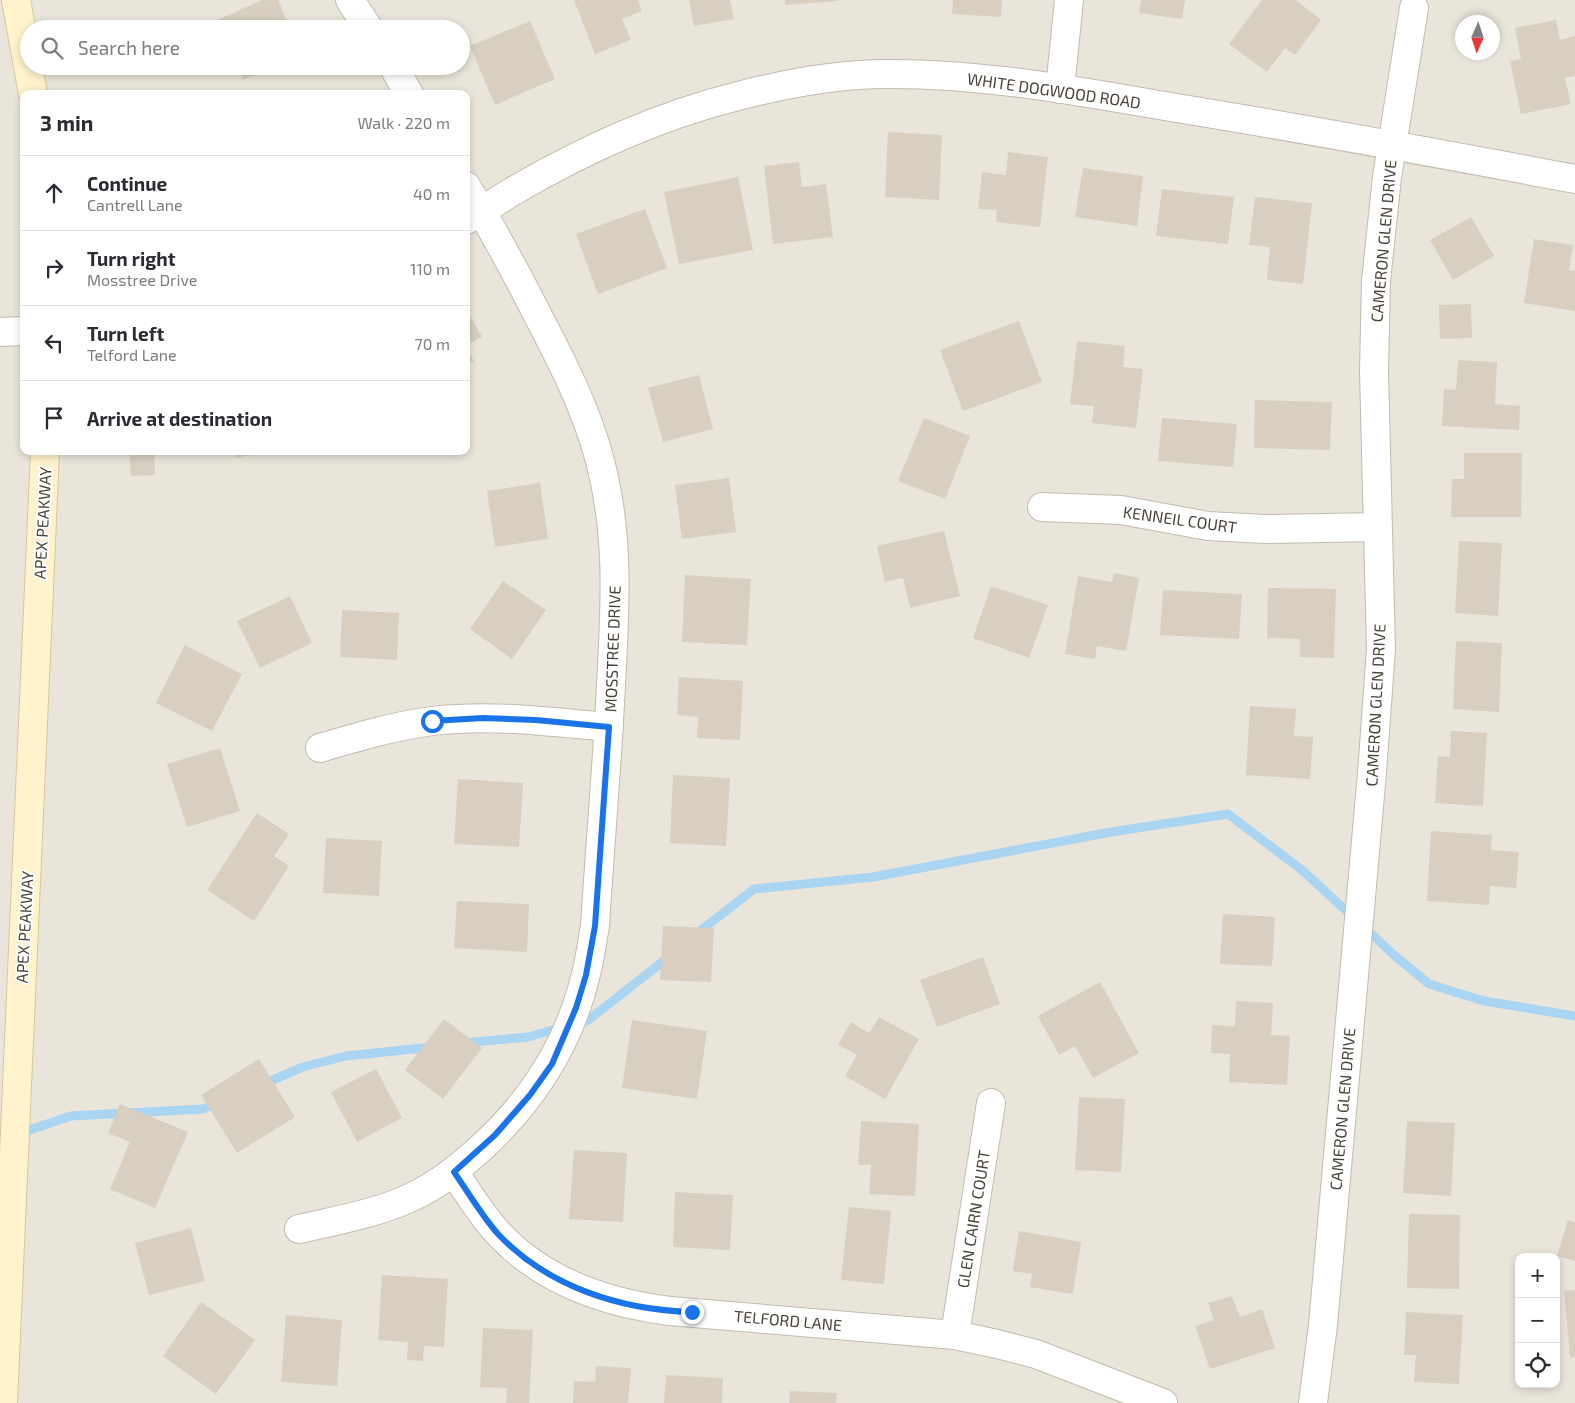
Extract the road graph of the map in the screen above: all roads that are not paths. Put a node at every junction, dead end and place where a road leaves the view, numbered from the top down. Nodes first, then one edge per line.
1 (16, 0) edge
2 (350, 0) edge
3 (1069, 0) edge
4 (1414, 8) dead end
5 (363, 20) edge
6 (20, 22) edge
7 (30, 75) edge
8 (398, 75) edge
9 (1060, 89) junction
10 (32, 90) edge
11 (408, 90) edge
12 (1392, 144) junction
13 (1575, 179) edge
14 (470, 201) edge
15 (474, 216) edge
16 (20, 331) edge
17 (0, 332) edge
18 (45, 455) edge
19 (1042, 507) dead end
20 (1377, 527) junction
21 (609, 727) junction
22 (320, 748) dead end
23 (991, 1103) dead end
24 (454, 1172) junction
25 (298, 1229) dead end
26 (955, 1335) junction
27 (3, 1403) edge
28 (1163, 1403) edge
29 (1313, 1403) edge

1 - 6 main road
2 - 5 street
3 - 9 street
4 - 12 street, CAMERON GLEN DRIVE
7 - 10 main road
8 - 11 street
9 - 12 street, WHITE DOGWOOD ROAD
9 - 15 street, WHITE DOGWOOD ROAD
12 - 13 street, WHITE DOGWOOD ROAD
12 - 20 street, CAMERON GLEN DRIVE
14 - 15 street, MOSSTREE DRIVE
15 - 21 street, MOSSTREE DRIVE
16 - 17 street
18 - 27 main road, APEX PEAKWAY
19 - 20 street, KENNEIL COURT
20 - 29 street, CAMERON GLEN DRIVE
21 - 22 street
21 - 24 street, MOSSTREE DRIVE
23 - 26 street, GLEN CAIRN COURT
24 - 25 street, MOSSTREE DRIVE
24 - 26 street, TELFORD LANE
26 - 28 street, TELFORD LANE

